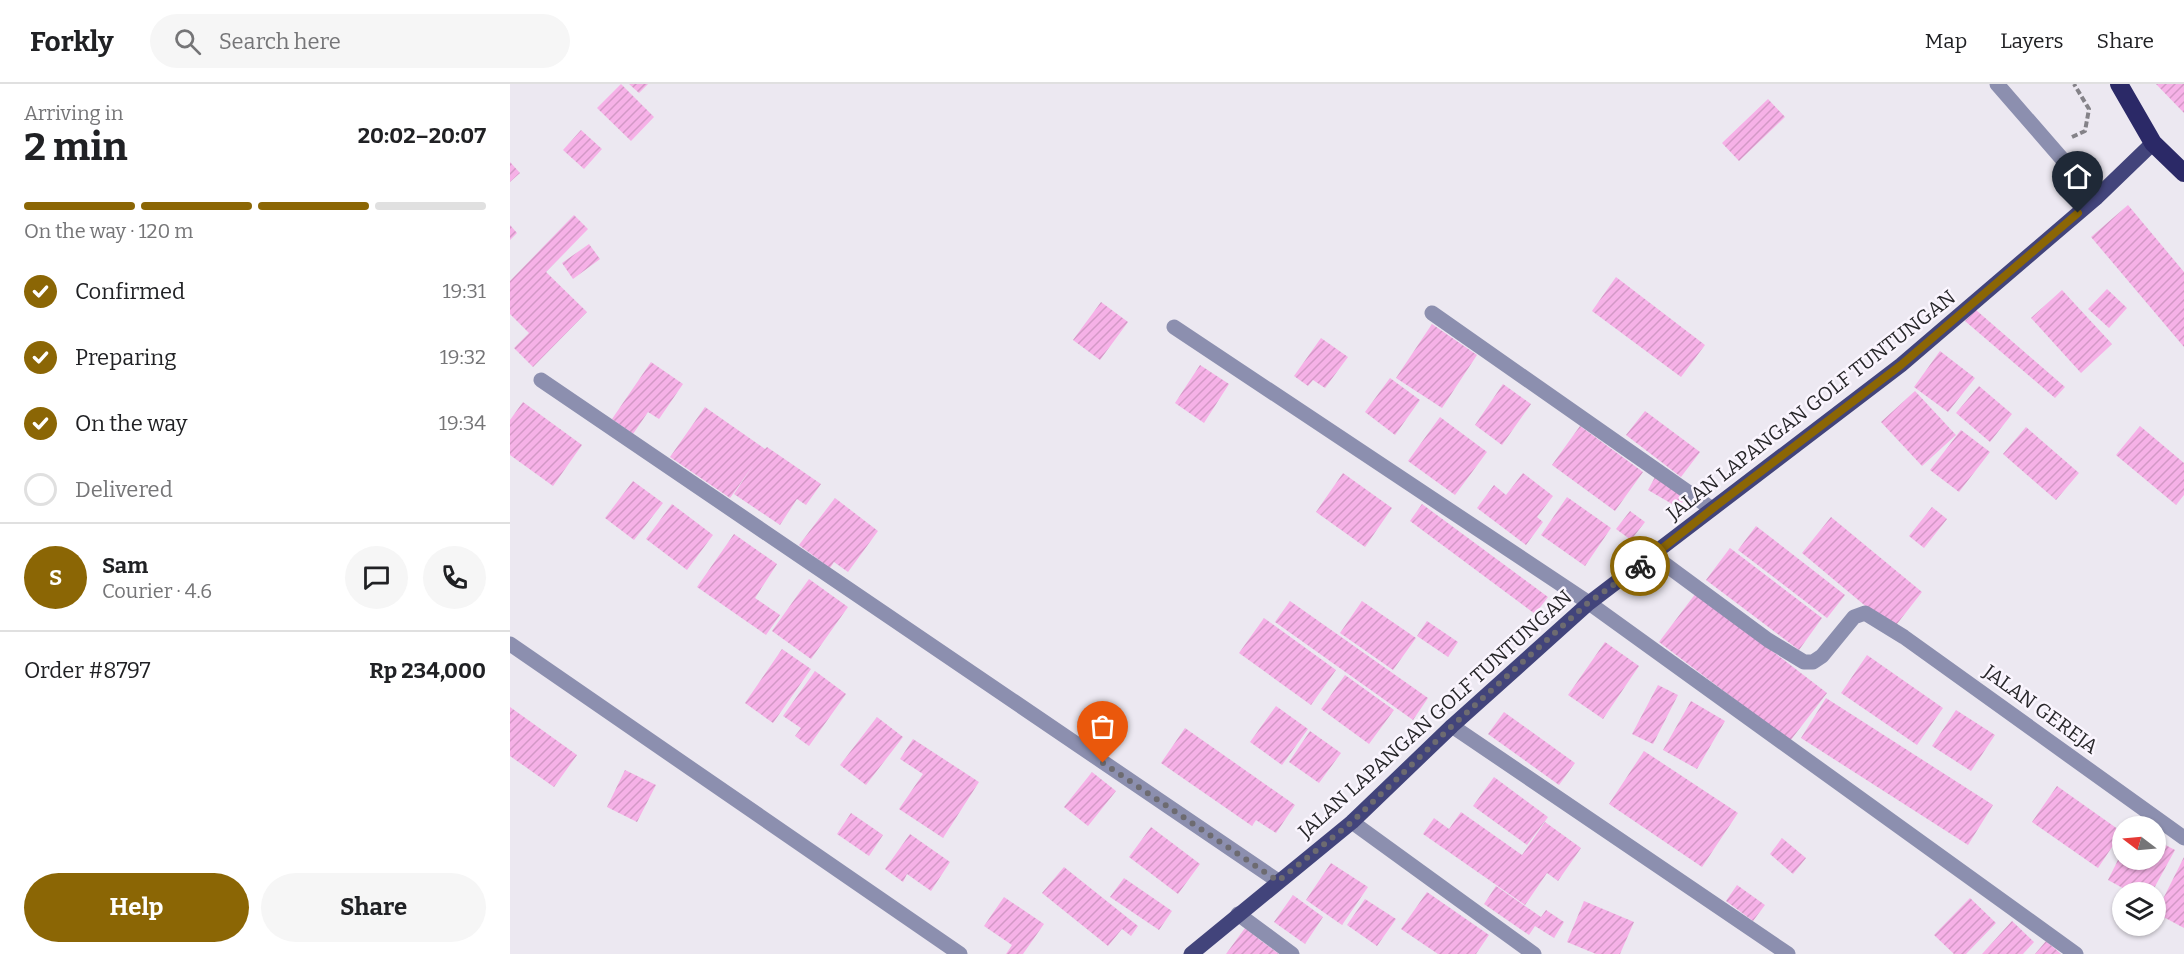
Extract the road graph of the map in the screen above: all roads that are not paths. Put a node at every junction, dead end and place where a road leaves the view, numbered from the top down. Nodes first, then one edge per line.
1 (1997, 84) edge
2 (2119, 84) edge
3 (2153, 143) junction
4 (2184, 173) edge
5 (2096, 198) junction
6 (1432, 313) dead end
7 (1174, 327) dead end
8 (541, 380) dead end
9 (1712, 509) junction
10 (1654, 556) junction
11 (1588, 603) junction
12 (510, 644) edge
13 (1452, 726) junction
14 (1352, 822) junction
15 (2184, 838) edge
16 (1278, 881) junction
17 (1238, 915) junction
18 (960, 954) edge
19 (1191, 954) edge
20 (1292, 954) edge
21 (1534, 954) edge
22 (1788, 954) edge
23 (2076, 954) edge

1 - 5 street
2 - 3 highway
3 - 4 highway
3 - 5 main road, JALAN LAPANGAN GOLF TUNTUNGAN
5 - 9 main road, JALAN LAPANGAN GOLF TUNTUNGAN
6 - 9 street
7 - 11 street
8 - 16 street
9 - 10 main road, JALAN LAPANGAN GOLF TUNTUNGAN
10 - 11 main road, JALAN LAPANGAN GOLF TUNTUNGAN
10 - 15 street, JALAN GEREJA
11 - 13 main road, JALAN LAPANGAN GOLF TUNTUNGAN
11 - 23 street
12 - 18 street
13 - 14 main road, JALAN LAPANGAN GOLF TUNTUNGAN
13 - 22 street
14 - 16 main road, JALAN LAPANGAN GOLF TUNTUNGAN
14 - 21 street
16 - 17 main road, JALAN LAPANGAN GOLF TUNTUNGAN
17 - 19 main road, JALAN LAPANGAN GOLF TUNTUNGAN
17 - 20 street

